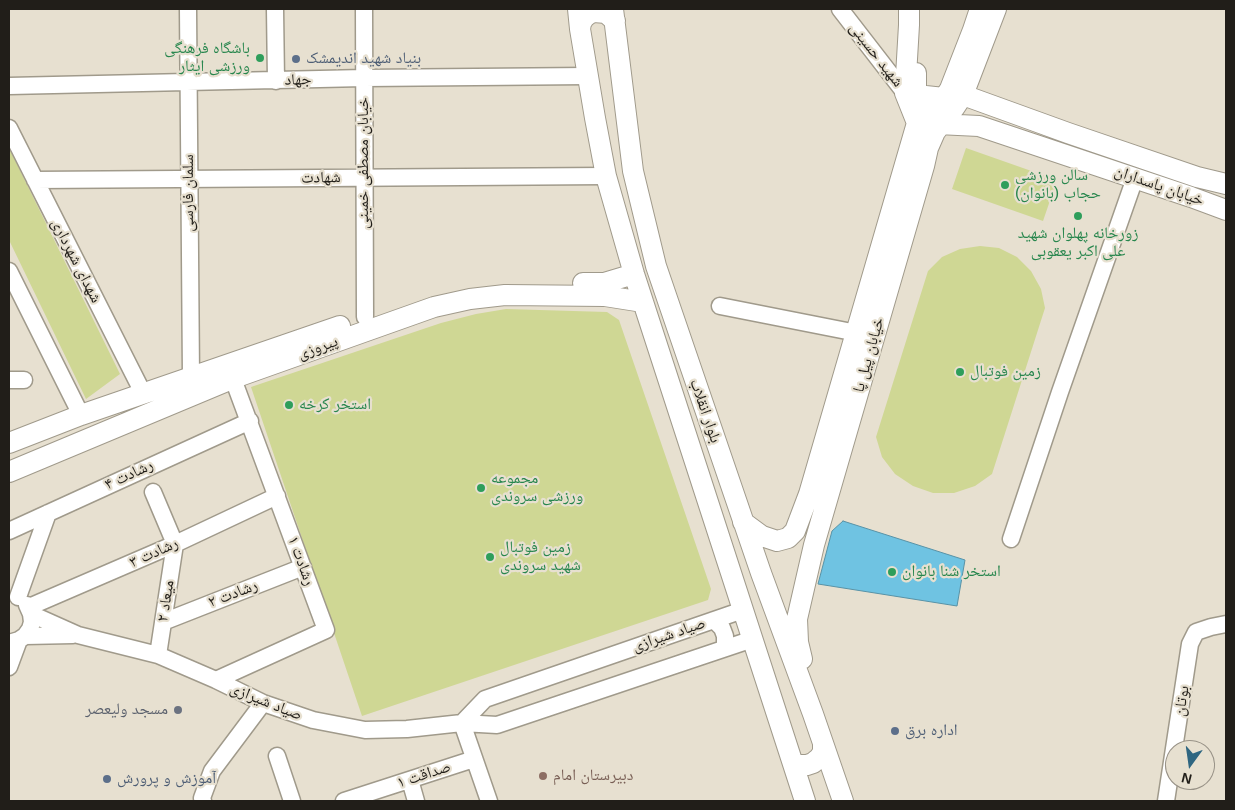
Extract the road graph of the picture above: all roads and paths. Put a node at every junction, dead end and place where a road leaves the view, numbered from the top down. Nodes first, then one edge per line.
1 (188, 9) edge
2 (275, 9) edge
3 (364, 9) edge
4 (578, 9) edge
5 (840, 9) edge
6 (909, 9) edge
7 (916, 9) edge
8 (980, 9) edge
9 (996, 9) edge
10 (614, 15) edge
11 (580, 29) junction
12 (588, 76) junction
13 (364, 78) junction
14 (276, 81) junction
15 (188, 82) junction
16 (9, 86) edge
17 (910, 94) junction
18 (954, 96) junction
19 (917, 123) junction
20 (942, 125) junction
21 (9, 128) edge
22 (606, 176) junction
23 (364, 177) junction
24 (1135, 178) junction
25 (189, 179) junction
26 (35, 180) junction
27 (1226, 184) edge
28 (1226, 210) edge
29 (9, 271) edge
30 (634, 274) junction
31 (643, 302) junction
32 (720, 306) dead end
33 (365, 317) junction
34 (856, 333) junction
35 (231, 371) junction
36 (191, 377) junction
37 (143, 393) junction
38 (81, 415) junction
39 (250, 421) junction
40 (9, 443) edge
41 (9, 472) edge
42 (153, 492) dead end
43 (277, 496) junction
44 (48, 513) junction
45 (743, 522) junction
46 (9, 531) edge
47 (788, 538) junction
48 (1012, 539) dead end
49 (174, 544) junction
50 (814, 545) junction
51 (303, 567) junction
52 (22, 603) edge
53 (744, 610) junction
54 (714, 620) junction
55 (163, 622) junction
56 (1226, 624) edge
57 (78, 634) junction
58 (753, 639) junction
59 (18, 640) edge
60 (725, 648) junction
61 (158, 655) junction
62 (9, 667) edge
63 (216, 680) junction
64 (263, 703) junction
65 (814, 714) junction
66 (462, 723) junction
67 (823, 745) junction
68 (277, 756) dead end
69 (474, 759) junction
70 (793, 762) junction
71 (410, 780) junction
72 (203, 801) edge
73 (292, 801) edge
74 (344, 801) edge
75 (416, 801) edge
76 (489, 801) edge
77 (805, 801) edge
78 (844, 801) edge
79 (1166, 801) edge

1 - 15 street, سلمان فارسی
2 - 14 street
3 - 13 street, خیابان مصطفی خمینی
4 - 11 main road, بلوار انقلاب
5 - 17 street, شهید حسینی
6 - 17 main road
7 - 17 main road
8 - 18 main road, خیابان پیل پا
9 - 18 main road, خیابان پیل پا
10 - 11 main road
10 - 45 main road, بلوار انقلاب
11 - 12 main road, بلوار انقلاب
12 - 13 street, جهاد
12 - 22 main road, بلوار انقلاب
13 - 14 street, جهاد
13 - 23 street, خیابان مصطفی خمینی
14 - 15 street, جهاد
15 - 16 street, جهاد
15 - 25 street, سلمان فارسی
17 - 18 main road, خیابان پاسداران
17 - 19 main road
18 - 19 main road, خیابان پیل پا
18 - 20 main road, خیابان پیل پا
18 - 27 main road, خیابان پاسداران
19 - 20 main road, خیابان پاسداران
19 - 34 main road, خیابان پیل پا
20 - 24 main road, خیابان پاسداران
20 - 50 main road, خیابان پیل پا
21 - 26 street, شهدای شهرداری
22 - 23 street, شهادت
22 - 30 main road, بلوار انقلاب
23 - 25 street, شهادت
23 - 33 street, خیابان مصطفی خمینی
24 - 28 main road, خیابان پاسداران
24 - 48 street
25 - 26 street, شهادت
25 - 36 street, سلمان فارسی
26 - 37 street, شهدای شهرداری
29 - 38 street
30 - 31 main road, بلوار انقلاب
30 - 33 main road, پیروزی
31 - 35 main road, پیروزی
31 - 53 main road, بلوار انقلاب
32 - 34 street
33 - 35 main road, پیروزی
34 - 47 main road, خیابان پیل پا
35 - 36 main road, پیروزی
35 - 39 street, رشادت ۱
35 - 41 main road, پیروزی
36 - 37 main road, پیروزی
37 - 38 main road, پیروزی
38 - 40 main road, پیروزی
39 - 43 street, رشادت ۱
39 - 44 street, رشادت ۴
42 - 49 street
43 - 49 street, رشادت ۳
43 - 51 street, رشادت ۱
44 - 46 street, رشادت ۴
44 - 52 street
45 - 47 main road
45 - 65 main road, بلوار انقلاب
47 - 50 main road
49 - 52 street, رشادت ۳
49 - 55 street, میعاد ۲
50 - 65 main road, خیابان پیل پا
51 - 55 street, رشادت ۲
51 - 63 street, رشادت ۱
52 - 57 street
52 - 59 street
53 - 54 street, صیاد شیرازی
53 - 58 main road, بلوار انقلاب
54 - 60 street
54 - 66 street, صیاد شیرازی
55 - 61 street, میعاد ۲
56 - 79 street, بوتان
57 - 59 street
57 - 61 street, صیاد شیرازی
58 - 60 street, صیاد شیرازی
58 - 70 main road, بلوار انقلاب
59 - 62 street
60 - 66 street, صیاد شیرازی
61 - 63 street, صیاد شیرازی
63 - 64 street, صیاد شیرازی
64 - 66 street, صیاد شیرازی
64 - 72 street
65 - 67 main road, بلوار انقلاب
66 - 69 street
67 - 70 main road
67 - 78 main road, بلوار انقلاب
68 - 73 street
69 - 71 street, صداقت ۱
69 - 76 street
70 - 77 main road, بلوار انقلاب
71 - 74 street, صداقت ۱
71 - 75 street

